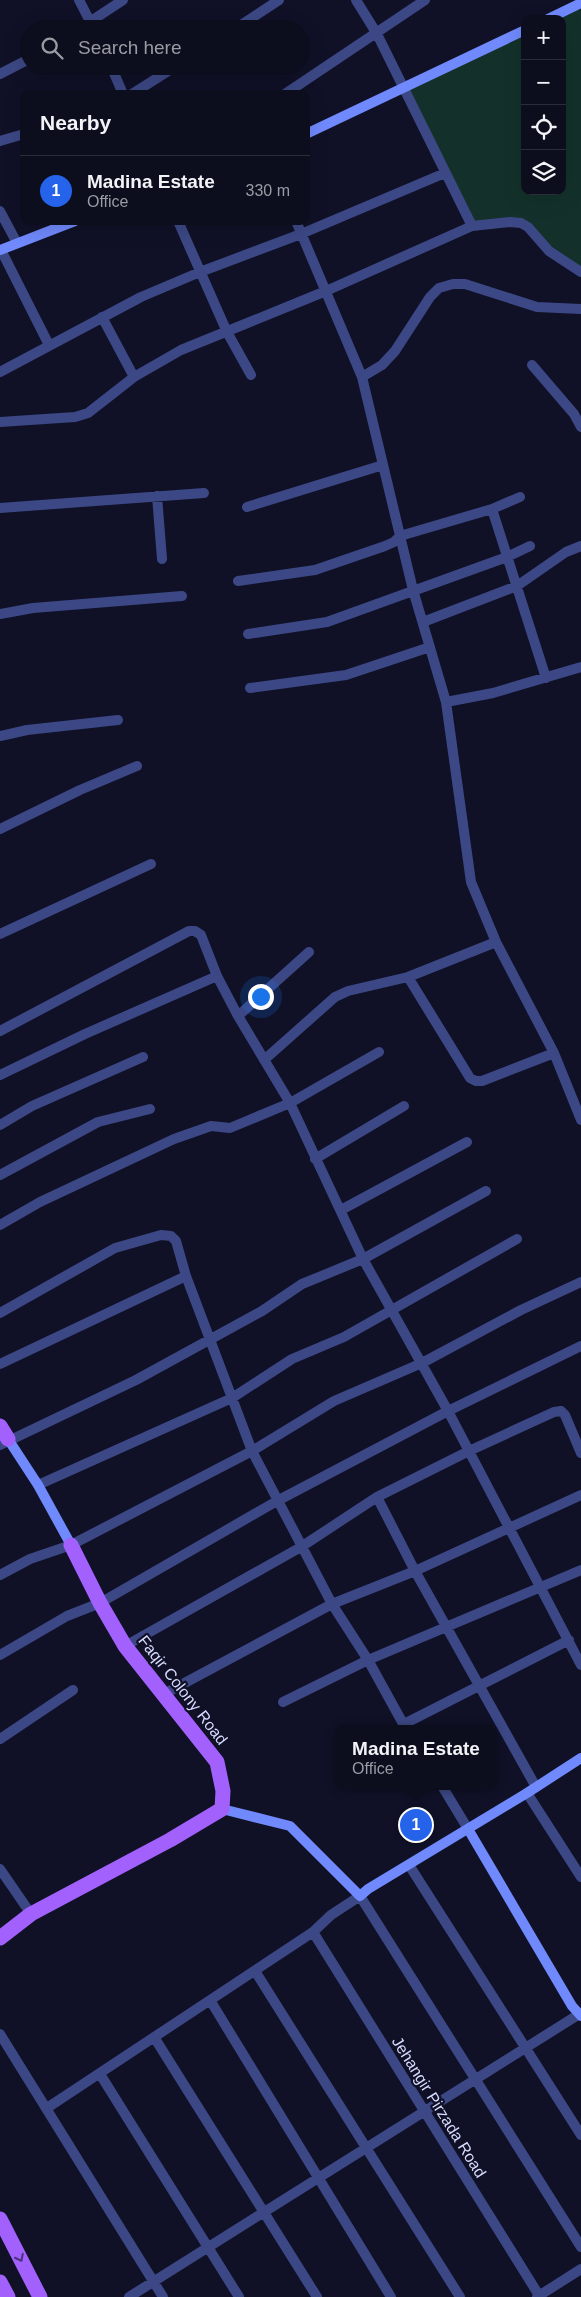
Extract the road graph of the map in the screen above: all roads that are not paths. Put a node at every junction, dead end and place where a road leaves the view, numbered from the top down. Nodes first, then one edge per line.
1 (79, 0) edge
2 (122, 0) edge
3 (356, 0) edge
4 (426, 0) edge
5 (272, 2) edge
6 (581, 3) edge
7 (556, 15) edge
8 (90, 20) edge
9 (99, 20) edge
10 (247, 20) edge
11 (521, 32) edge
12 (377, 34) junction
13 (20, 64) edge
14 (0, 74) edge
15 (115, 75) edge
16 (162, 75) edge
17 (403, 88) junction
18 (121, 90) edge
19 (138, 90) edge
20 (291, 90) edge
21 (310, 132) edge
22 (20, 135) edge
23 (0, 141) edge
24 (445, 173) junction
25 (0, 211) edge
26 (65, 225) edge
27 (180, 225) edge
28 (298, 225) edge
29 (472, 226) junction
30 (301, 234) junction
31 (18, 243) junction
32 (0, 250) edge
33 (200, 272) junction
34 (581, 272) edge
35 (326, 291) junction
36 (581, 309) edge
37 (102, 317) junction
38 (226, 332) junction
39 (49, 345) junction
40 (532, 365) dead end
41 (0, 372) edge
42 (251, 375) dead end
43 (134, 376) junction
44 (362, 377) junction
45 (578, 411) edge
46 (0, 422) edge
47 (581, 427) edge
48 (383, 465) junction
49 (204, 493) dead end
50 (157, 496) junction
51 (520, 497) dead end
52 (247, 507) dead end
53 (0, 508) edge
54 (492, 509) junction
55 (400, 536) junction
56 (530, 546) dead end
57 (581, 546) edge
58 (507, 557) junction
59 (162, 559) dead end
60 (238, 581) dead end
61 (517, 586) junction
62 (413, 590) junction
63 (182, 596) dead end
64 (0, 614) edge
65 (423, 622) junction
66 (248, 634) dead end
67 (430, 647) junction
68 (581, 667) edge
69 (546, 678) junction
70 (250, 688) dead end
71 (446, 702) junction
72 (118, 720) dead end
73 (0, 736) edge
74 (137, 766) dead end
75 (0, 829) edge
76 (151, 864) dead end
77 (0, 934) edge
78 (496, 942) junction
79 (309, 952) dead end
80 (217, 976) junction
81 (408, 977) junction
82 (238, 1016) junction
83 (0, 1031) edge
84 (379, 1052) dead end
85 (554, 1053) junction
86 (143, 1057) dead end
87 (264, 1060) junction
88 (0, 1075) edge
89 (290, 1103) junction
90 (404, 1106) dead end
91 (150, 1109) dead end
92 (581, 1120) edge
93 (0, 1125) edge
94 (468, 1142) dead end
95 (315, 1159) junction
96 (0, 1175) edge
97 (486, 1191) dead end
98 (341, 1210) junction
99 (0, 1225) edge
100 (518, 1239) dead end
101 (363, 1258) junction
102 (186, 1276) junction
103 (581, 1282) edge
104 (392, 1310) junction
105 (0, 1313) edge
106 (210, 1338) junction
107 (581, 1346) edge
108 (422, 1363) junction
109 (0, 1364) edge
110 (232, 1398) junction
111 (448, 1411) junction
112 (0, 1426) edge
113 (4, 1442) edge
114 (252, 1450) junction
115 (469, 1451) junction
116 (581, 1453) edge
117 (38, 1485) junction
118 (581, 1494) edge
119 (377, 1497) junction
120 (277, 1501) junction
121 (510, 1526) junction
122 (71, 1545) junction
123 (301, 1547) junction
124 (581, 1570) edge
125 (415, 1571) junction
126 (0, 1575) edge
127 (541, 1588) junction
128 (100, 1603) junction
129 (332, 1604) junction
130 (446, 1628) junction
131 (569, 1640) junction
132 (125, 1646) junction
133 (0, 1656) edge
134 (368, 1660) junction
135 (580, 1662) edge
136 (479, 1686) junction
137 (73, 1690) dead end
138 (164, 1694) junction
139 (283, 1702) dead end
140 (404, 1725) edge
141 (407, 1725) edge
142 (0, 1739) edge
143 (581, 1758) edge
144 (444, 1790) edge
145 (532, 1790) junction
146 (222, 1809) junction
147 (468, 1829) junction
148 (409, 1865) junction
149 (0, 1869) edge
150 (581, 1877) edge
151 (360, 1896) junction
152 (31, 1914) junction
153 (313, 1932) junction
154 (0, 1938) edge
155 (255, 1971) junction
156 (210, 2000) junction
157 (580, 2014) edge
158 (0, 2034) edge
159 (154, 2037) junction
160 (525, 2048) junction
161 (100, 2074) junction
162 (476, 2078) junction
163 (47, 2108) junction
164 (425, 2111) junction
165 (581, 2135) edge
166 (366, 2148) junction
167 (318, 2178) junction
168 (264, 2212) junction
169 (0, 2219) edge
170 (208, 2247) junction
171 (581, 2248) edge
172 (581, 2269) edge
173 (0, 2282) edge
174 (153, 2282) junction
175 (539, 2296) edge
176 (8, 2297) edge
177 (40, 2297) edge
178 (129, 2297) edge
179 (163, 2297) edge
180 (240, 2297) edge
181 (317, 2297) edge
182 (391, 2297) edge
183 (460, 2297) edge

1 - 8 street
2 - 9 street
3 - 12 street
4 - 12 street
5 - 10 street
6 - 7 main road
11 - 17 main road
12 - 17 street
12 - 20 street
13 - 14 street
15 - 18 street
16 - 19 street
17 - 21 main road
17 - 24 street
22 - 23 street
24 - 29 street
24 - 30 street
25 - 31 street
26 - 31 main road
27 - 33 street
28 - 30 street
29 - 34 street
29 - 35 street
30 - 33 street
30 - 35 street
31 - 32 main road
32 - 39 street
33 - 37 street
33 - 38 street
35 - 38 street
35 - 44 street
36 - 44 street
37 - 39 street
37 - 43 street
38 - 42 street
38 - 43 street
39 - 41 street
40 - 45 street
43 - 46 street
44 - 48 street
45 - 47 street
48 - 52 street
48 - 55 street
49 - 50 street
50 - 53 street
50 - 59 street
51 - 54 street
54 - 55 street
54 - 58 street
55 - 60 street
55 - 62 street
56 - 58 street
57 - 61 street
58 - 61 street
58 - 62 street
61 - 65 street
61 - 69 street
62 - 65 street
62 - 66 street
63 - 64 street
65 - 67 street
67 - 70 street
67 - 71 street
68 - 69 street
69 - 71 street
71 - 78 street
72 - 73 street
74 - 75 street
76 - 77 street
78 - 81 street
78 - 85 street
79 - 82 street
80 - 82 street
80 - 83 street
80 - 88 street
81 - 85 street
81 - 87 street
82 - 87 street
84 - 89 street
85 - 92 street
86 - 93 street
87 - 89 street
89 - 95 street
89 - 99 street
90 - 95 street
91 - 96 street
94 - 98 street
95 - 98 street
97 - 101 street
98 - 101 street
100 - 104 street
101 - 104 street
101 - 106 street
102 - 105 street
102 - 106 street
102 - 109 street
103 - 108 street
104 - 108 street
104 - 110 street
106 - 110 street
106 - 113 street
107 - 111 street
108 - 111 street
108 - 114 street
110 - 114 street
110 - 117 street
111 - 115 street
111 - 120 street
112 - 113 main road, Faqir Colony Road
113 - 117 main road, Faqir Colony Road
114 - 120 street
114 - 122 street
115 - 116 street
115 - 119 street
115 - 121 street
117 - 122 main road, Faqir Colony Road
118 - 121 street
119 - 123 street
119 - 125 street
120 - 123 street
120 - 128 street
121 - 125 street
121 - 127 street
122 - 126 street
122 - 128 main road, Faqir Colony Road
123 - 129 street
123 - 132 street
124 - 127 street
125 - 129 street
125 - 130 street
127 - 130 street
127 - 131 street
128 - 132 main road, Faqir Colony Road
128 - 133 street
129 - 134 street
129 - 138 street
130 - 134 street
130 - 136 street
131 - 135 street
131 - 136 street
132 - 138 main road, Faqir Colony Road
134 - 139 street
134 - 140 street
136 - 141 street
136 - 145 street
137 - 142 street
138 - 146 main road, Faqir Colony Road
143 - 145 main road
144 - 147 street
145 - 147 main road
145 - 150 street
146 - 151 main road
146 - 152 main road
147 - 148 main road
147 - 157 main road
148 - 151 main road
148 - 160 street
149 - 152 street
151 - 153 street
151 - 162 street
152 - 154 main road
153 - 155 street
153 - 164 street, Jehangir Pirzada Road
155 - 156 street
155 - 166 street
156 - 159 street
156 - 167 street
157 - 160 street
158 - 163 street
159 - 161 street
159 - 168 street
160 - 162 street
160 - 165 street
161 - 163 street
161 - 170 street
162 - 164 street
162 - 171 street
163 - 174 street
164 - 166 street
164 - 175 street, Jehangir Pirzada Road
166 - 167 street
166 - 183 street
167 - 168 street
167 - 182 street
168 - 170 street
168 - 181 street
169 -> 177 main road
170 - 174 street
170 - 180 street
172 - 175 street
173 - 176 main road
174 - 178 street
174 - 179 street

